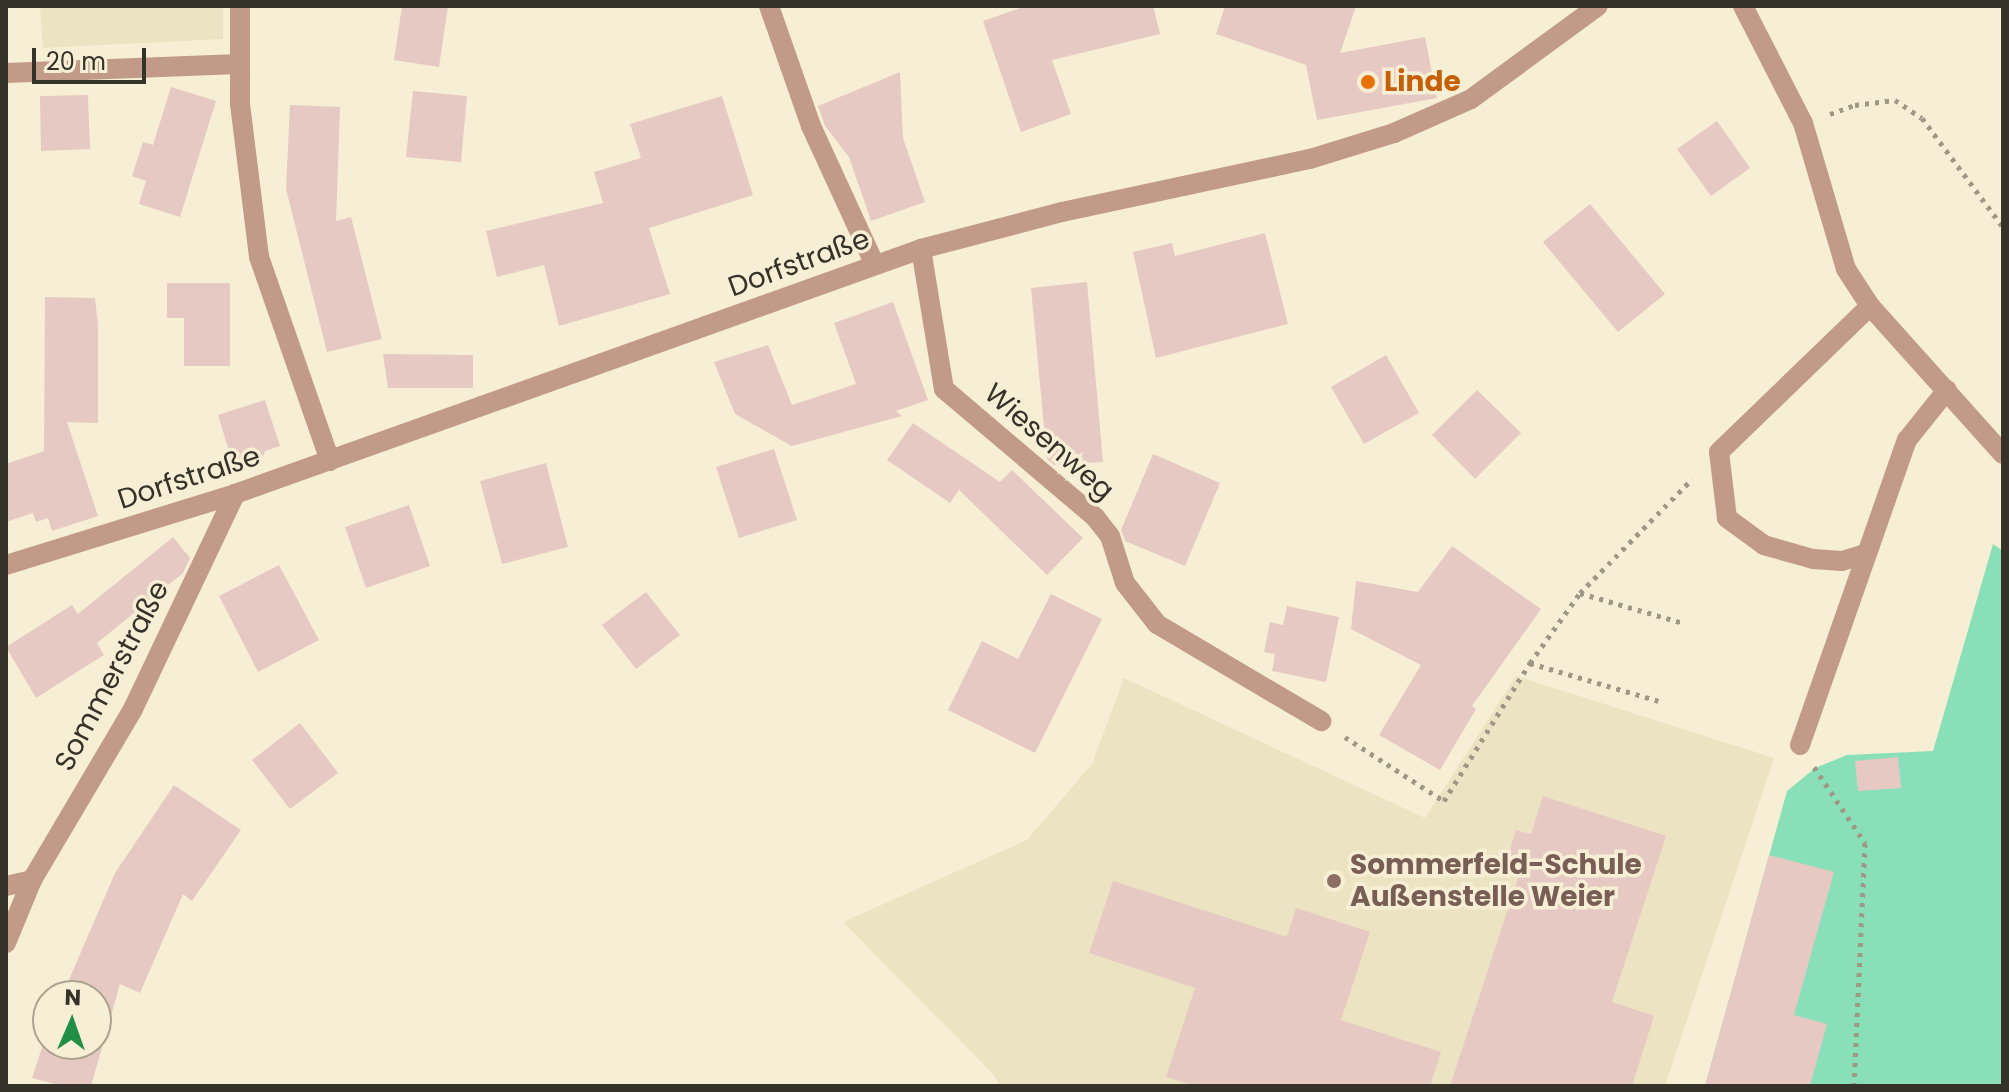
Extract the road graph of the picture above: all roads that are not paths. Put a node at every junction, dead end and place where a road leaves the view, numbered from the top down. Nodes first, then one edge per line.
1 (240, 6) edge
2 (769, 6) edge
3 (1598, 6) edge
4 (1743, 6) edge
5 (239, 64) junction
6 (6, 73) edge
7 (921, 249) junction
8 (875, 265) junction
9 (1870, 306) junction
10 (1947, 390) junction
11 (2003, 454) edge
12 (330, 461) junction
13 (235, 494) junction
14 (1865, 554) junction
15 (6, 565) edge
16 (1321, 721) road end
17 (1800, 745) road end
18 (32, 880) junction
19 (6, 886) edge
20 (6, 943) edge

1 - 5 street
2 - 8 street
3 - 7 street, Dorfstraße
4 - 9 street
5 - 6 street
5 - 12 street
7 - 8 street, Dorfstraße
7 - 16 street, Wiesenweg
8 - 12 street, Dorfstraße
9 - 10 street
9 - 14 street
10 - 11 street
10 - 14 street
12 - 13 street, Dorfstraße
13 - 15 street, Dorfstraße
13 - 18 street, Sommerstraße
14 - 17 street
18 - 19 street
18 - 20 street, Sommerstraße

